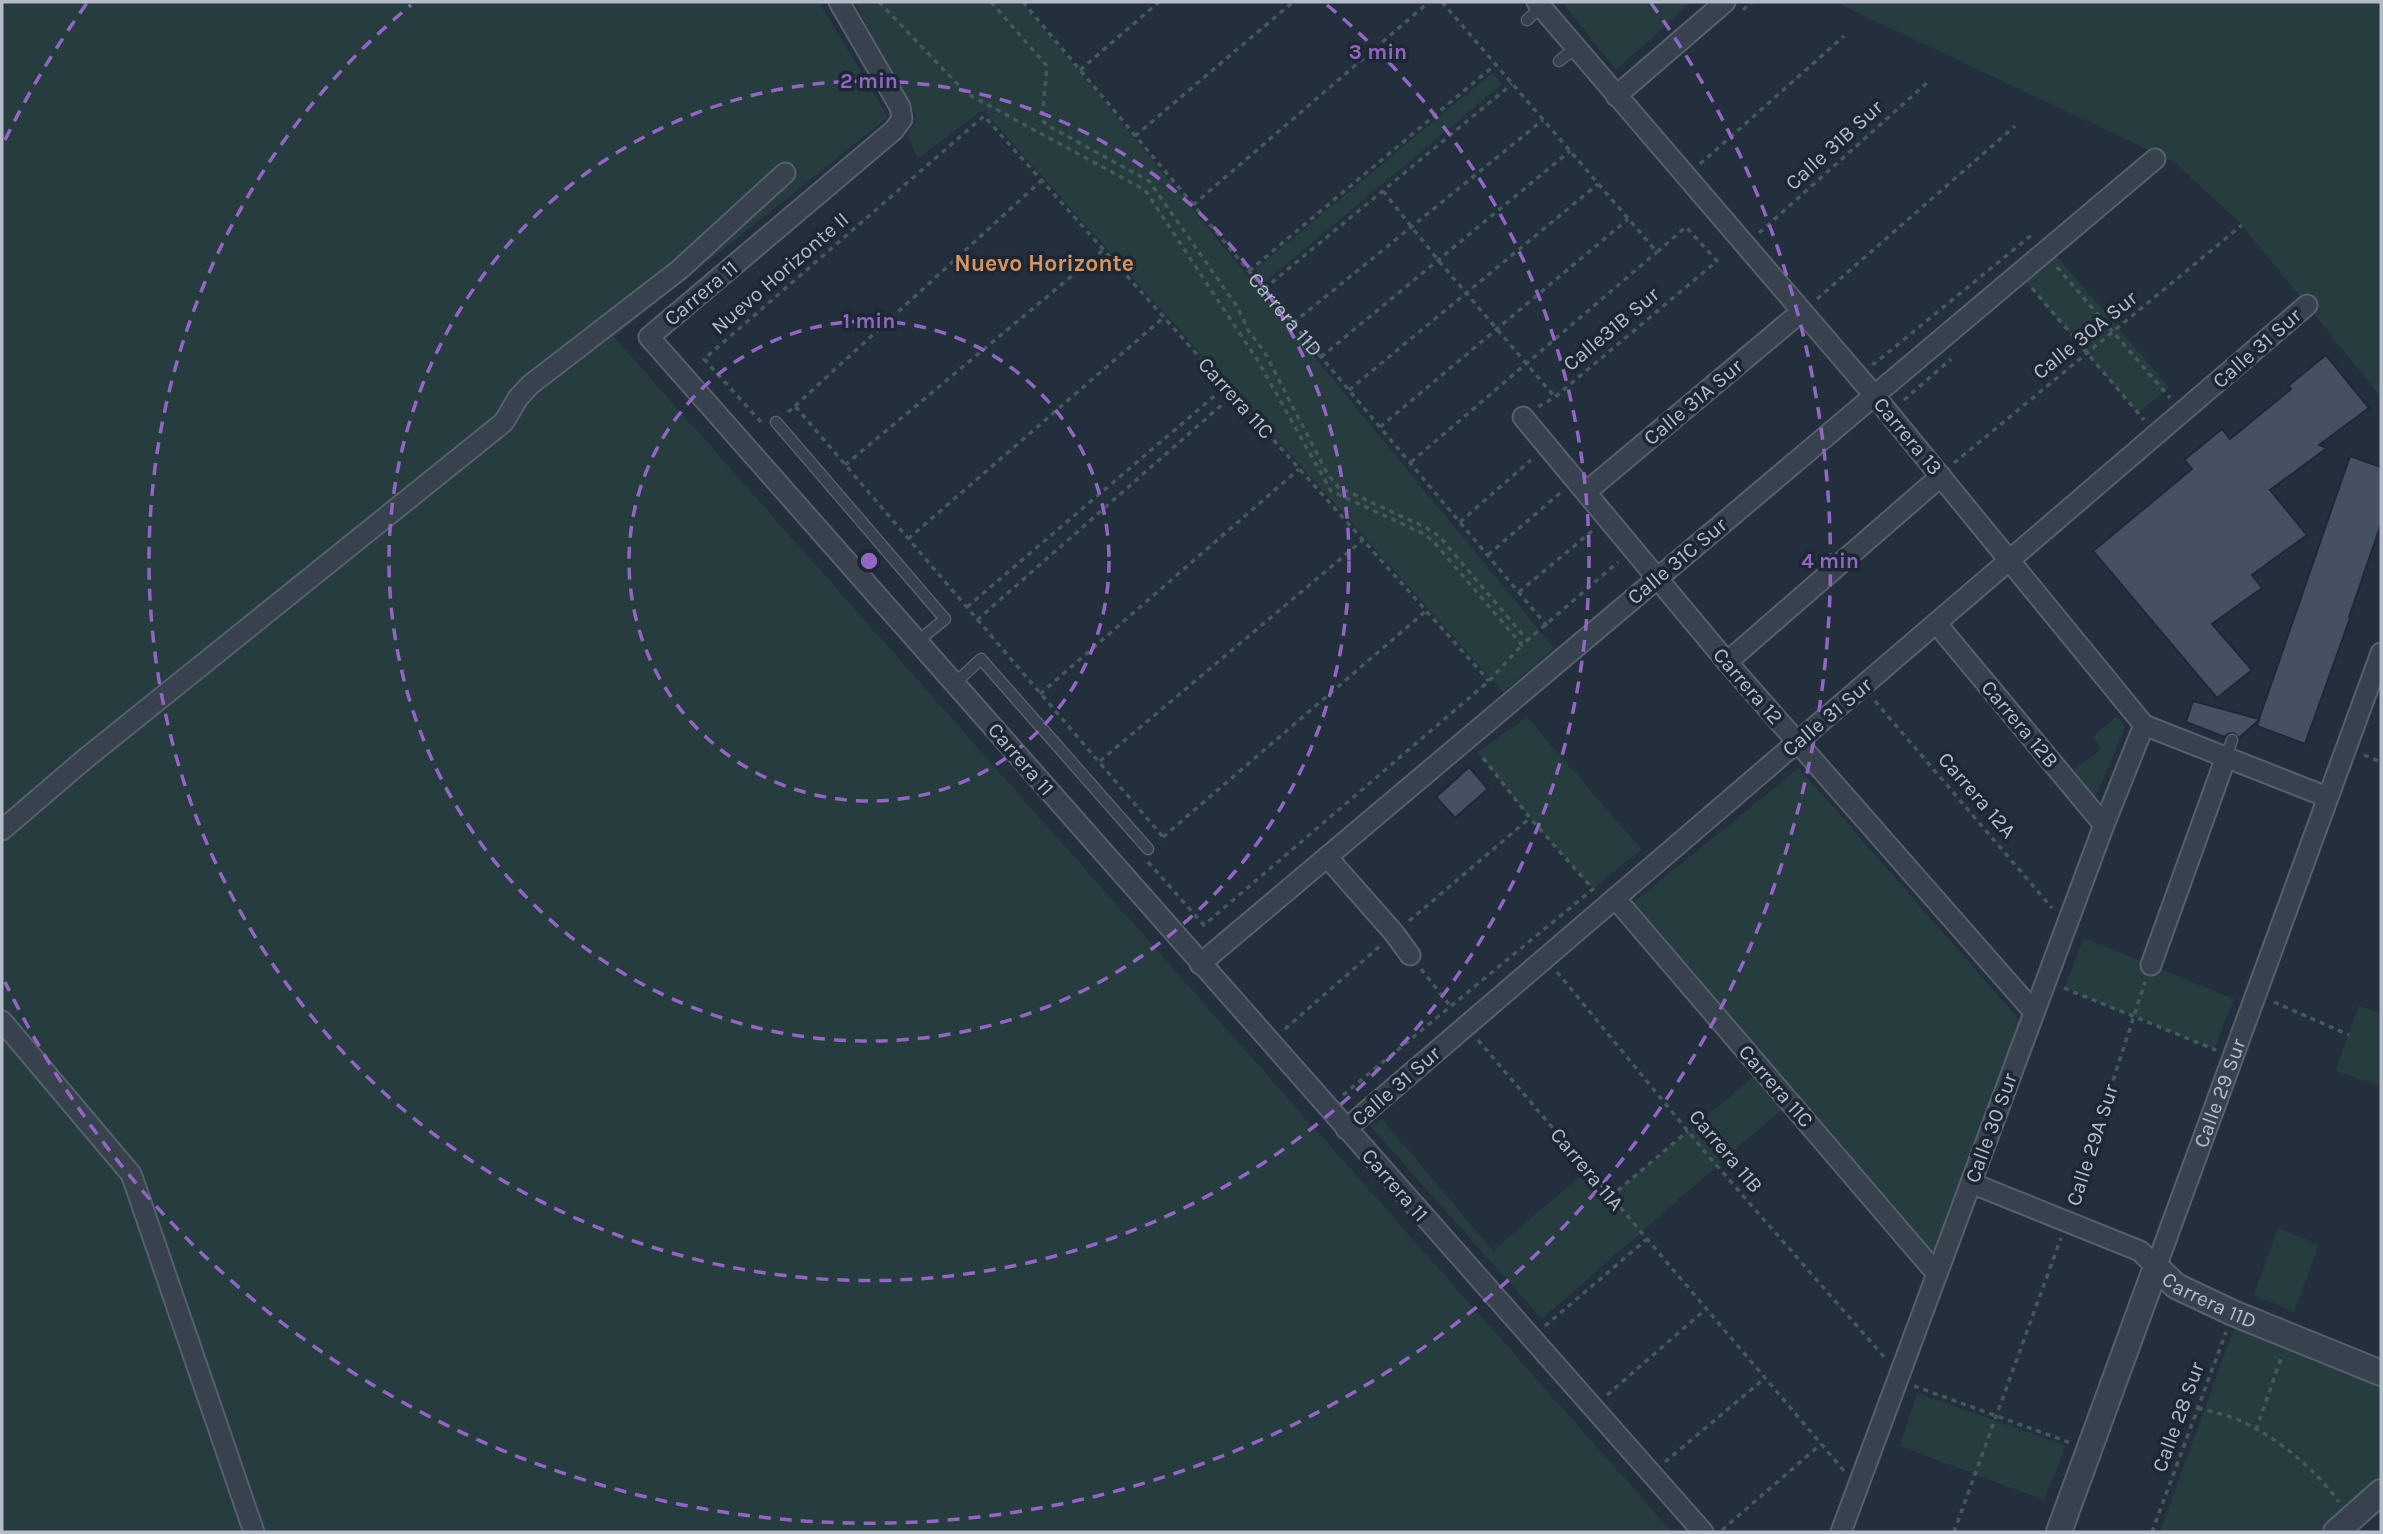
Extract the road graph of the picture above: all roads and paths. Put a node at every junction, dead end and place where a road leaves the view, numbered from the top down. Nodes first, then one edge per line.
1 (839, 2) edge
2 (879, 2) edge
3 (991, 2) edge
4 (1023, 2) edge
5 (1159, 2) edge
6 (1293, 2) edge
7 (1429, 2) edge
8 (1442, 2) edge
9 (1725, 2) edge
10 (1535, 10) edge
11 (1844, 36) dead end
12 (1574, 48) junction
13 (1559, 61) dead end
14 (1496, 64) junction
15 (1080, 70) junction
16 (1929, 81) dead end
17 (1513, 84) junction
18 (1616, 96) junction
19 (984, 116) joint
20 (1543, 120) junction
21 (2015, 126) dead end
22 (1135, 136) junction
23 (1570, 151) junction
24 (2155, 159) dead end
25 (1700, 164) dead end
26 (785, 173) dead end
27 (1042, 181) junction
28 (1598, 184) junction
29 (1383, 191) junction
30 (1193, 205) junction
31 (1628, 219) junction
32 (2242, 225) dead end
33 (2043, 226) dead end
34 (1410, 227) junction
35 (1759, 233) dead end
36 (1103, 250) junction
37 (1657, 252) junction
38 (1438, 260) junction
39 (2057, 267) dead end
40 (1249, 271) junction
41 (1264, 289) junction
42 (2032, 289) dead end
43 (1466, 294) junction
44 (1809, 305) junction
45 (2308, 305) dead end
46 (1164, 317) junction
47 (1293, 323) junction
48 (1498, 329) junction
49 (2113, 332) junction
50 (2087, 352) junction
51 (1321, 357) junction
52 (1527, 363) junction
53 (1874, 364) dead end
54 (1226, 387) junction
55 (1349, 390) junction
56 (1233, 395) junction
57 (1874, 395) junction
58 (1555, 397) junction
59 (2171, 400) dead end
60 (794, 406) junction
61 (1523, 417) joint
62 (2144, 421) dead end
63 (776, 422) junction
64 (1380, 427) junction
65 (1531, 460) dead end
66 (1410, 463) junction
67 (845, 465) junction
68 (1299, 469) junction
69 (1944, 472) junction
70 (1586, 492) junction
71 (1560, 493) dead end
72 (1460, 522) junction
73 (1592, 531) dead end
74 (908, 539) junction
75 (1363, 540) junction
76 (1488, 555) junction
77 (2010, 560) junction
78 (1619, 562) dead end
79 (1656, 579) junction
80 (1519, 592) junction
81 (967, 607) junction
82 (1426, 611) junction
83 (977, 620) junction
84 (1936, 623) junction
85 (1547, 626) junction
86 (1528, 641) junction
87 (918, 642) junction
88 (1522, 645) junction
89 (2381, 653) edge
90 (1727, 662) junction
91 (1489, 681) junction
92 (954, 684) junction
93 (1863, 686) junction
94 (1040, 694) junction
95 (2144, 725) junction
96 (1797, 741) junction
97 (2229, 749) junction
98 (1478, 752) dead end
99 (1100, 761) junction
100 (2328, 797) junction
101 (2104, 825) junction
102 (2, 830) edge
103 (1163, 837) junction
104 (1148, 849) junction
105 (1327, 857) junction
106 (1615, 898) junction
107 (2067, 925) junction
108 (1410, 955) joint
109 (1545, 958) junction
110 (1200, 964) junction
111 (2151, 965) joint
112 (2046, 981) junction
113 (2256, 995) junction
114 (1451, 1007) junction
115 (2034, 1012) junction
116 (2133, 1016) junction
117 (2, 1021) edge
118 (1466, 1026) junction
119 (2349, 1035) dead end
120 (2233, 1056) junction
121 (1336, 1101) dead end
122 (1346, 1129) junction
123 (1688, 1131) junction
124 (1971, 1183) junction
125 (1610, 1197) junction
126 (2068, 1221) junction
127 (1647, 1239) junction
128 (2156, 1267) junction
129 (1937, 1275) junction
130 (1706, 1309) junction
131 (2233, 1313) junction
132 (1540, 1331) dead end
133 (2289, 1336) junction
134 (1886, 1360) dead end
135 (2381, 1373) edge
136 (1765, 1378) junction
137 (1897, 1380) junction
138 (1601, 1401) dead end
139 (2198, 1408) junction
140 (1995, 1416) junction
141 (2256, 1430) junction
142 (1821, 1444) junction
143 (2089, 1450) junction
144 (1659, 1467) dead end
145 (1851, 1479) dead end
146 (2381, 1492) edge
147 (2344, 1525) edge
148 (254, 1532) edge
149 (1703, 1532) edge
150 (1719, 1532) edge
151 (1841, 1532) edge
152 (1954, 1532) edge
153 (2059, 1532) edge
154 (2152, 1532) edge

1 - 87 street, Carrera 11
2 - 88 path
3 - 86 path
4 - 15 path, Carrera 11D
5 - 15 path
6 - 22 path
7 - 30 path
8 - 14 path
9 - 18 street
10 - 12 street, Carrera 13
11 - 25 path
12 - 13 lane
12 - 18 street, Carrera 13
14 - 17 path
14 - 40 path
15 - 22 path, Carrera 11D
16 - 35 path, Calle 31B Sur
17 - 20 path
17 - 29 path
18 - 44 street, Carrera 13
19 - 27 path, Carrera 11C
19 - 63 path, Nuevo Horizonte II
20 - 23 path
20 - 34 path
21 - 44 path
22 - 30 path, Carrera 11D
23 - 28 path
23 - 38 path
24 - 57 street, Calle 31C Sur
26 - 102 street
27 - 36 path, Carrera 11C
27 - 60 path
28 - 31 path
28 - 43 path
29 - 34 path
29 - 41 path
30 - 40 path, Carrera 11D
31 - 37 path
31 - 48 path
32 - 49 path, Calle 30A Sur
33 - 53 path
34 - 38 path
34 - 47 path
36 - 46 path, Carrera 11C
36 - 67 path
37 - 52 path
37 - 58 path, Calle31B Sur
38 - 43 path
38 - 51 path
39 - 49 path
40 - 41 path, Carrera 11D
41 - 47 path, Carrera 11D
42 - 50 path
43 - 48 path
43 - 55 path
44 - 57 street, Carrera 13
44 - 70 street, Calle 31A Sur
45 - 77 street, Calle 31 Sur
46 - 54 path, Carrera 11C
46 - 74 path
47 - 51 path, Carrera 11D
48 - 52 path
48 - 64 path
49 - 50 path, Calle 30A Sur
49 - 59 path
50 - 62 path
50 - 69 path, Calle 30A Sur
51 - 55 path, Carrera 11D
52 - 58 path
52 - 66 path
54 - 56 path, Carrera 11C
54 - 81 path
55 - 64 path, Carrera 11D
56 - 68 path, Carrera 11C
56 - 83 path
57 - 69 street, Carrera 13
57 - 79 street, Calle 31C Sur
58 - 61 path, Calle31B Sur
60 - 63 path
60 - 67 path
61 - 70 street, Carrera 12
63 - 87 lane
64 - 66 path, Carrera 11D
65 - 72 path
66 - 72 path, Carrera 11D
67 - 74 path
68 - 75 path, Carrera 11C
68 - 94 path
69 - 77 street, Carrera 13
69 - 90 street
70 - 79 street, Carrera 12
71 - 76 path
72 - 76 path, Carrera 11D
73 - 80 path
74 - 81 path
75 - 82 path, Carrera 11C
75 - 99 path
76 - 80 path, Carrera 11D
77 - 84 street, Calle 31 Sur
77 - 95 street, Carrera 13
78 - 85 path
79 - 90 street, Carrera 12
79 - 105 street, Calle 31C Sur
80 - 85 path, Carrera 11D
81 - 83 path
82 - 91 path, Carrera 11C
82 - 103 path
83 - 94 path
84 - 93 street, Calle 31 Sur
84 - 101 street, Carrera 12B
85 - 86 path
86 - 88 path
87 - 92 street, Carrera 11
88 - 91 path
89 - 100 street, Calle 29 Sur
90 - 96 street, Carrera 12
91 - 104 path
92 - 104 lane
92 - 110 street, Carrera 11
93 - 96 street, Calle 31 Sur
93 - 107 path, Carrera 12A
94 - 99 path
95 - 97 street, Carrera 13
95 - 101 street, Calle 30 Sur
96 - 106 street, Calle 31 Sur
96 - 115 street, Carrera 12
97 - 100 street, Carrera 13
97 - 111 street
98 - 114 path
99 - 103 path
100 - 113 street, Calle 29 Sur
101 - 107 street, Calle 30 Sur
103 - 104 path
105 - 108 street
105 - 110 street, Calle 31C Sur
106 - 109 street, Calle 31 Sur
106 - 129 street, Carrera 11C
107 - 112 street, Calle 30 Sur
108 - 114 path, Carrera 11A
109 - 118 street, Calle 31 Sur
109 - 123 path, Carrera 11B
110 - 122 street, Carrera 11
111 - 116 path, Calle 29A Sur
112 - 115 street, Calle 30 Sur
112 - 116 path
113 - 119 path
113 - 120 street, Calle 29 Sur
114 - 118 path, Carrera 11A
114 - 121 path
115 - 124 street, Calle 30 Sur
116 - 120 path
116 - 126 path, Calle 29A Sur
117 - 148 street
118 - 122 street, Calle 31 Sur
118 - 125 path, Carrera 11A
120 - 128 street, Calle 29 Sur
122 - 149 street, Carrera 11
123 - 125 path
123 - 134 path, Carrera 11B
124 - 126 street, Carrera 11D
124 - 129 street, Calle 30 Sur
125 - 127 path, Carrera 11A
126 - 128 street, Carrera 11D
126 - 140 path, Calle 29A Sur
127 - 130 path, Carrera 11A
127 - 132 path
128 - 131 street, Carrera 11D
128 - 143 street, Calle 29 Sur
129 - 137 street, Calle 30 Sur
130 - 136 path, Carrera 11A
130 - 138 path
131 - 133 street, Carrera 11D
131 - 139 path, Calle 28 Sur
133 - 135 street, Carrera 11D
133 - 141 path
136 - 142 path, Carrera 11A
136 - 144 path
137 - 140 path
137 - 151 street, Calle 30 Sur
139 - 141 path
139 - 154 path, Calle 28 Sur
140 - 143 path
140 - 152 path, Calle 29A Sur
141 - 147 path
142 - 145 path, Carrera 11A
142 - 150 path
143 - 153 street, Calle 29 Sur
146 - 147 street

